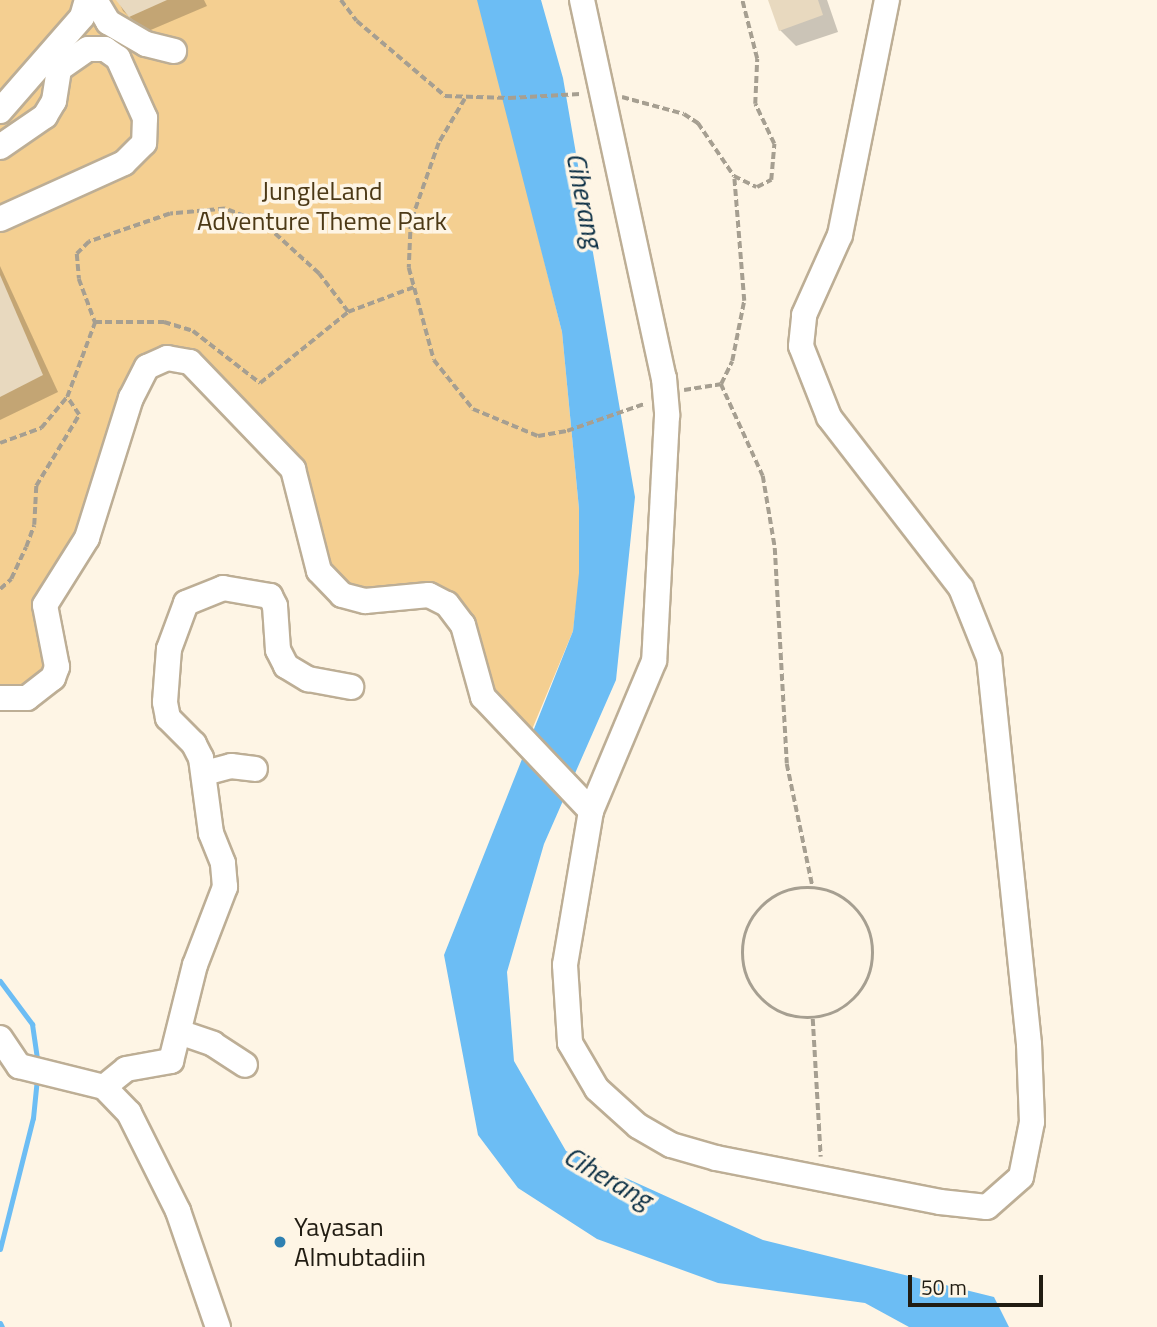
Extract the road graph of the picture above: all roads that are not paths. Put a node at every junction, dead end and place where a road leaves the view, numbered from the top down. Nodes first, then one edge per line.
1 (88, 0) edge
2 (95, 0) edge
3 (582, 0) edge
4 (887, 0) edge
5 (174, 51) dead end
6 (0, 111) edge
7 (0, 148) edge
8 (0, 219) edge
9 (351, 687) dead end
10 (0, 698) edge
11 (255, 769) dead end
12 (205, 773) junction
13 (591, 811) junction
14 (178, 1031) junction
15 (0, 1038) edge
16 (245, 1065) dead end
17 (104, 1087) junction
18 (218, 1327) edge

1 - 6 street
2 - 5 street
3 - 13 street
4 - 13 street
7 - 8 street
9 - 12 street
10 - 13 street
11 - 12 street
12 - 14 street
14 - 16 street
14 - 17 street
15 - 17 street
17 - 18 street

